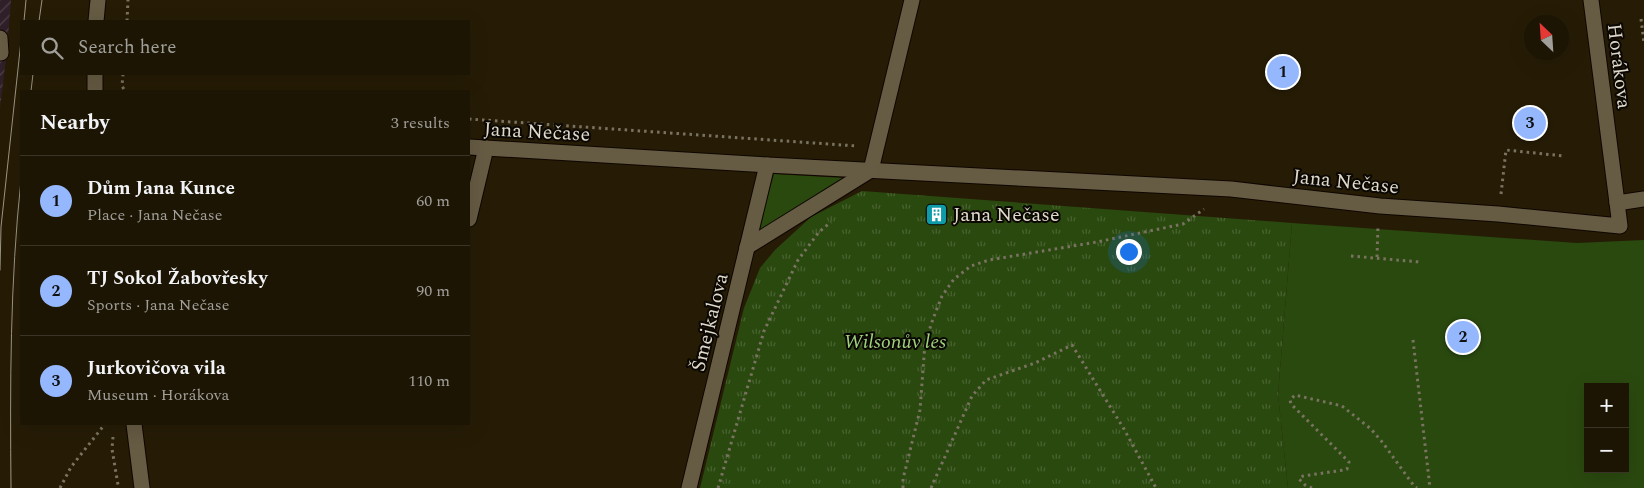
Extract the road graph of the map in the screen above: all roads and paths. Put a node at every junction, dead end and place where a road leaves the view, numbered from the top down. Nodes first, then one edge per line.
1 (98, 0) edge
2 (128, 0) edge
3 (912, 0) edge
4 (1591, 0) edge
5 (1641, 19) dead end
6 (96, 20) edge
7 (127, 20) edge
8 (0, 38) edge
9 (1644, 43) edge
10 (1, 53) dead end
11 (95, 75) edge
12 (123, 75) edge
13 (95, 90) edge
14 (124, 90) edge
15 (470, 119) edge
16 (862, 146) dead end
17 (470, 147) edge
18 (486, 148) junction
19 (1564, 156) dead end
20 (767, 165) junction
21 (871, 170) junction
22 (1231, 188) junction
23 (1644, 199) edge
24 (1617, 202) junction
25 (1498, 214) junction
26 (470, 215) edge
27 (833, 220) dead end
28 (1620, 226) joint
29 (1378, 228) dead end
30 (747, 248) junction
31 (1351, 256) dead end
32 (1377, 257) junction
33 (1420, 262) dead end
34 (1413, 340) dead end
35 (104, 425) edge
36 (134, 425) edge
37 (113, 432) dead end
38 (60, 488) edge
39 (119, 488) edge
40 (142, 488) edge
41 (689, 488) edge
42 (718, 488) edge
43 (903, 488) edge
44 (931, 488) edge
45 (1156, 488) edge
46 (1312, 488) edge
47 (1417, 488) edge
48 (1430, 488) edge

1 - 6 street
2 - 7 path
3 - 21 street
4 - 24 street, Horákova
5 - 9 path
8 - 10 street
11 - 13 street
12 - 14 path
15 - 16 path
17 - 18 street, Jana Nečase
18 - 20 street, Jana Nečase
18 - 26 street
19 - 25 path
20 - 21 street, Jana Nečase
20 - 30 street, Šmejkalova
21 - 22 street, Jana Nečase
21 - 30 street
22 - 25 street, Jana Nečase
22 - 43 path
23 - 24 street
24 - 28 street, Horákova
25 - 28 street, Jana Nečase
27 - 42 path
29 - 32 path
30 - 41 street, Šmejkalova
31 - 32 path
32 - 33 path
34 - 48 path
35 - 38 path
36 - 40 street
37 - 39 path
44 - 45 path
46 - 47 path

